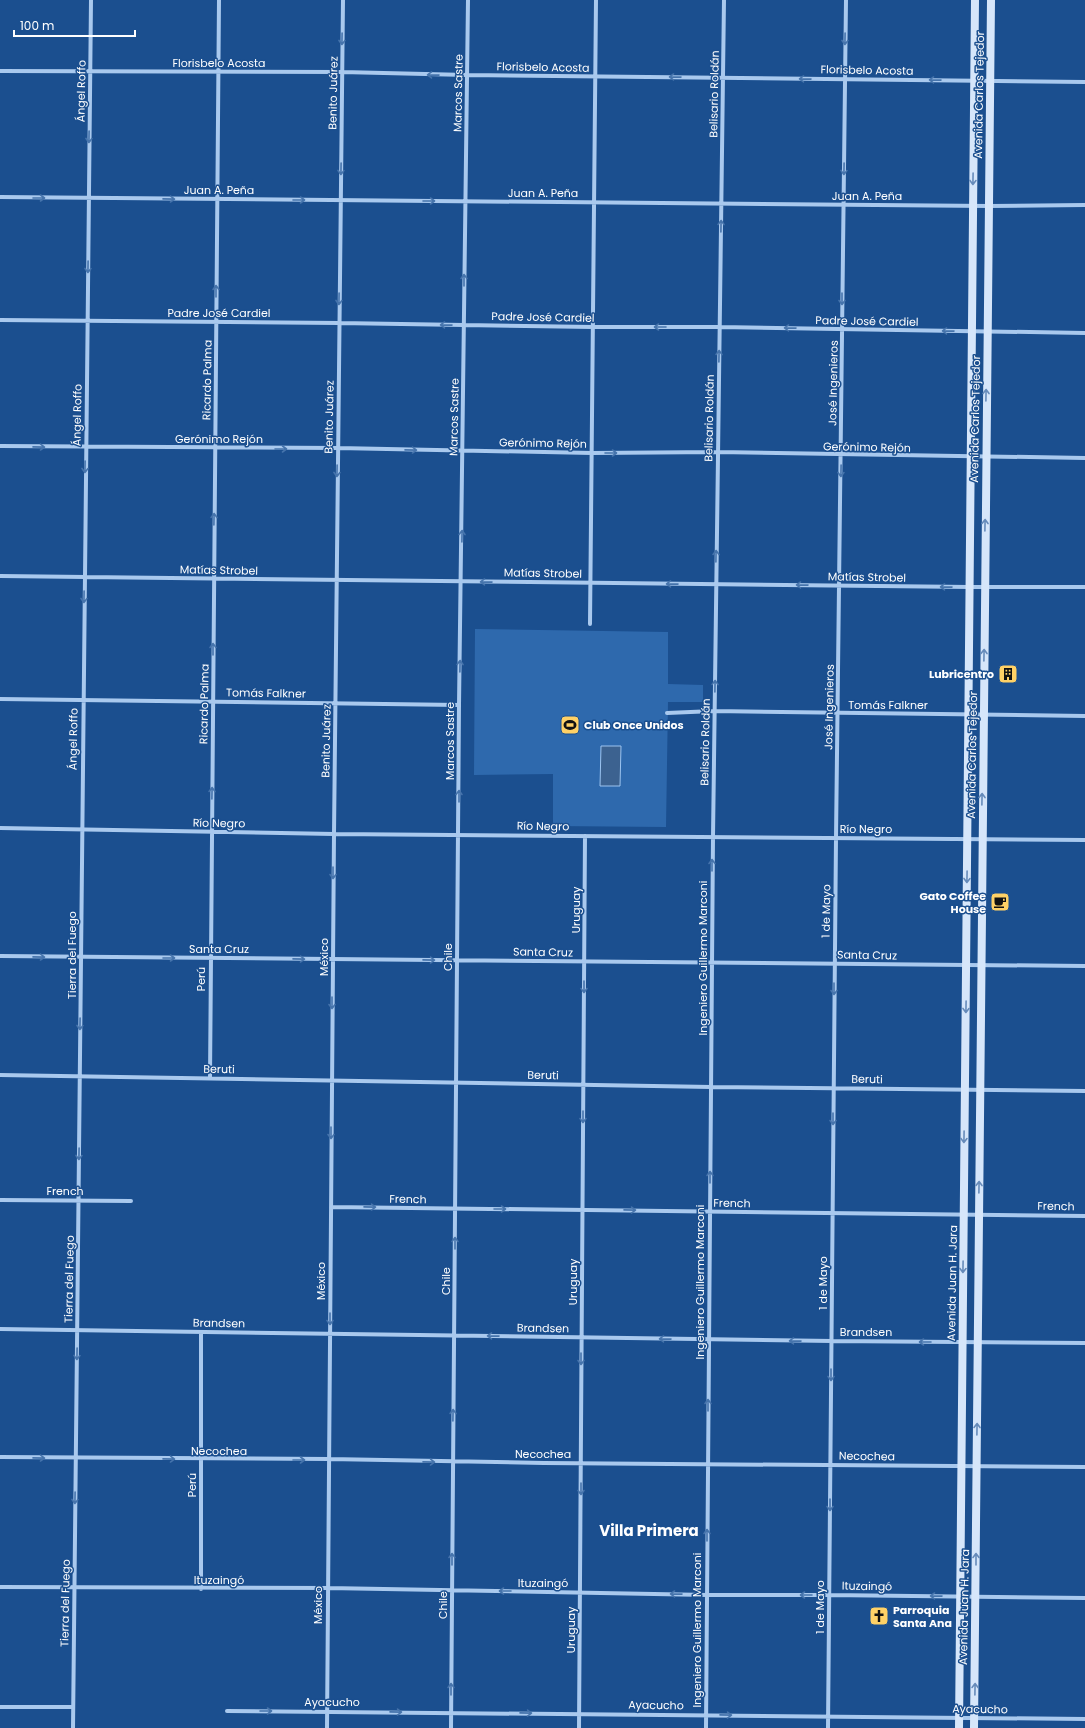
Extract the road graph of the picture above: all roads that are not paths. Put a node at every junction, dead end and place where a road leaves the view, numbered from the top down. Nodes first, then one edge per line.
1 (91, 0) edge
2 (219, 0) edge
3 (342, 0) edge
4 (468, 0) edge
5 (596, 0) edge
6 (724, 0) edge
7 (846, 0) edge
8 (975, 0) edge
9 (991, 0) edge
10 (0, 71) edge
11 (90, 72) junction
12 (342, 72) junction
13 (218, 73) junction
14 (467, 75) junction
15 (595, 77) junction
16 (723, 78) junction
17 (845, 79) junction
18 (974, 80) junction
19 (990, 81) junction
20 (1085, 82) edge
21 (0, 197) edge
22 (88, 198) junction
23 (217, 199) junction
24 (340, 200) junction
25 (465, 201) junction
26 (594, 202) junction
27 (721, 204) junction
28 (843, 204) junction
29 (1085, 205) edge
30 (973, 206) junction
31 (989, 206) junction
32 (0, 320) edge
33 (87, 321) junction
34 (339, 322) junction
35 (216, 323) junction
36 (464, 326) junction
37 (593, 327) junction
38 (720, 327) junction
39 (842, 330) junction
40 (972, 331) junction
41 (987, 331) junction
42 (1085, 332) edge
43 (0, 446) edge
44 (86, 447) junction
45 (338, 448) junction
46 (215, 449) junction
47 (463, 451) junction
48 (718, 452) junction
49 (592, 453) junction
50 (841, 456) junction
51 (971, 457) junction
52 (986, 457) junction
53 (1085, 458) edge
54 (0, 576) edge
55 (84, 577) junction
56 (214, 579) junction
57 (336, 580) junction
58 (461, 582) junction
59 (590, 583) junction
60 (716, 584) junction
61 (840, 586) junction
62 (970, 587) junction
63 (1085, 587) edge
64 (984, 588) junction
65 (590, 624) dead end
66 (0, 699) edge
67 (83, 700) junction
68 (213, 702) junction
69 (335, 703) junction
70 (459, 705) junction
71 (714, 711) junction
72 (667, 713) dead end
73 (838, 714) junction
74 (968, 715) junction
75 (983, 715) junction
76 (1085, 716) edge
77 (0, 828) edge
78 (81, 830) junction
79 (211, 832) junction
80 (334, 834) junction
81 (458, 835) junction
82 (585, 836) junction
83 (713, 837) junction
84 (836, 838) junction
85 (967, 838) junction
86 (982, 838) junction
87 (1085, 840) edge
88 (0, 956) edge
89 (81, 957) junction
90 (211, 958) junction
91 (333, 959) junction
92 (457, 960) junction
93 (584, 962) junction
94 (712, 963) junction
95 (835, 964) junction
96 (966, 965) junction
97 (981, 966) junction
98 (1085, 966) edge
99 (0, 1075) edge
100 (80, 1075) junction
101 (210, 1078) junction
102 (332, 1080) junction
103 (456, 1082) junction
104 (584, 1085) junction
105 (711, 1087) junction
106 (834, 1088) junction
107 (965, 1089) junction
108 (980, 1090) junction
109 (1085, 1090) edge
110 (0, 1200) edge
111 (78, 1200) junction
112 (131, 1201) dead end
113 (331, 1207) junction
114 (455, 1208) junction
115 (582, 1209) junction
116 (710, 1212) junction
117 (833, 1213) junction
118 (964, 1214) junction
119 (979, 1215) junction
120 (1085, 1216) edge
121 (0, 1329) edge
122 (77, 1330) junction
123 (201, 1332) junction
124 (330, 1334) junction
125 (454, 1336) junction
126 (582, 1338) junction
127 (709, 1340) junction
128 (832, 1341) junction
129 (962, 1342) junction
130 (978, 1342) junction
131 (1085, 1343) edge
132 (0, 1458) edge
133 (76, 1458) junction
134 (329, 1459) junction
135 (201, 1460) junction
136 (453, 1462) junction
137 (581, 1463) junction
138 (708, 1463) junction
139 (830, 1465) junction
140 (961, 1466) junction
141 (976, 1466) junction
142 (1085, 1467) edge
143 (0, 1587) edge
144 (74, 1588) junction
145 (328, 1588) junction
146 (201, 1589) junction
147 (452, 1591) junction
148 (580, 1592) junction
149 (707, 1595) junction
150 (830, 1595) junction
151 (960, 1596) junction
152 (975, 1596) junction
153 (1085, 1598) edge
154 (0, 1707) edge
155 (73, 1707) junction
156 (227, 1711) dead end
157 (327, 1711) junction
158 (451, 1712) junction
159 (579, 1714) junction
160 (706, 1715) junction
161 (829, 1716) junction
162 (959, 1718) junction
163 (974, 1718) junction
164 (1085, 1719) edge
165 (73, 1728) edge
166 (326, 1728) edge
167 (451, 1728) edge
168 (579, 1728) edge
169 (706, 1728) edge
170 (828, 1728) edge
171 (959, 1728) edge
172 (974, 1728) edge

1 - 11 street, Ángel Roffo
2 - 13 street, Ricardo Palma
3 -> 12 street, Benito Juárez
4 - 14 street, Marcos Sastre
5 - 15 street
6 - 16 street, Belisario Roldán
7 -> 17 street, José Ingenieros
8 - 18 main road, Avenida Carlos Tejedor
9 - 19 main road, Avenida Carlos Tejedor
10 - 11 street, Florisbelo Acosta
11 - 13 street, Florisbelo Acosta
11 -> 22 street, Ángel Roffo
12 - 13 street, Florisbelo Acosta
14 -> 12 street, Florisbelo Acosta
12 -> 24 street, Benito Juárez
13 - 23 street, Ricardo Palma
14 - 15 street, Florisbelo Acosta
14 - 25 street, Marcos Sastre
16 -> 15 street, Florisbelo Acosta
15 - 26 street
17 -> 16 street, Florisbelo Acosta
16 - 27 street, Belisario Roldán
18 -> 17 street, Florisbelo Acosta
17 -> 28 street, José Ingenieros
18 - 19 street, Florisbelo Acosta
18 -> 30 main road, Avenida Carlos Tejedor
19 - 20 street, Florisbelo Acosta
19 - 31 main road, Avenida Carlos Tejedor
21 -> 22 street, Juan A. Peña
22 -> 23 street, Juan A. Peña
22 -> 33 street, Ángel Roffo
23 -> 24 street, Juan A. Peña
35 -> 23 street, Ricardo Palma
24 -> 25 street, Juan A. Peña
24 -> 34 street, Benito Juárez
25 - 26 street, Juan A. Peña
36 -> 25 street, Marcos Sastre
26 - 27 street, Juan A. Peña
26 - 37 street
27 - 28 street, Juan A. Peña
38 -> 27 street, Belisario Roldán
28 - 30 street, Juan A. Peña
28 -> 39 street, José Ingenieros
29 - 31 street, Juan A. Peña
30 - 31 street, Juan A. Peña
30 - 40 main road, Avenida Carlos Tejedor
31 - 41 main road, Avenida Carlos Tejedor
32 - 33 street, Padre José Cardiel
33 - 35 street, Padre José Cardiel
33 - 44 street, Ángel Roffo
34 - 35 street, Padre José Cardiel
36 -> 34 street, Padre José Cardiel
34 - 45 street, Benito Juárez
35 - 46 street, Ricardo Palma
36 - 37 street, Padre José Cardiel
36 - 47 street, Marcos Sastre
38 -> 37 street, Padre José Cardiel
37 - 49 street
39 -> 38 street, Padre José Cardiel
48 -> 38 street, Belisario Roldán
40 -> 39 street, Padre José Cardiel
39 - 50 street, José Ingenieros
40 - 41 street, Padre José Cardiel
40 - 51 main road, Avenida Carlos Tejedor
41 - 42 street, Padre José Cardiel
52 -> 41 main road, Avenida Carlos Tejedor
43 -> 44 street, Gerónimo Rejón
44 - 46 street, Gerónimo Rejón
44 -> 55 street, Ángel Roffo
46 -> 45 street, Gerónimo Rejón
45 -> 47 street, Gerónimo Rejón
45 -> 57 street, Benito Juárez
56 -> 46 street, Ricardo Palma
47 - 49 street, Gerónimo Rejón
58 -> 47 street, Marcos Sastre
49 -> 48 street, Gerónimo Rejón
48 - 50 street, Gerónimo Rejón
60 -> 48 street, Belisario Roldán
49 - 59 street
50 - 51 street, Gerónimo Rejón
50 -> 61 street, José Ingenieros
51 - 52 street, Gerónimo Rejón
51 - 62 main road, Avenida Carlos Tejedor
52 - 53 street, Gerónimo Rejón
64 -> 52 main road, Avenida Carlos Tejedor
54 - 55 street, Matías Strobel
55 - 56 street, Matías Strobel
55 -> 67 street, Ángel Roffo
56 - 57 street, Matías Strobel
68 -> 56 street, Ricardo Palma
57 - 58 street, Matías Strobel
57 - 69 street, Benito Juárez
59 -> 58 street, Matías Strobel
70 -> 58 street, Marcos Sastre
60 -> 59 street, Matías Strobel
59 - 65 street
61 -> 60 street, Matías Strobel
71 -> 60 street, Belisario Roldán
62 -> 61 street, Matías Strobel
61 - 73 street, José Ingenieros
62 - 64 street, Matías Strobel
62 - 74 main road, Avenida Carlos Tejedor
63 - 64 street, Matías Strobel
75 -> 64 main road, Avenida Carlos Tejedor
66 - 67 street, Tomás Falkner
67 - 68 street, Tomás Falkner
67 - 78 street, Ángel Roffo
68 - 69 street, Tomás Falkner
79 -> 68 street, Ricardo Palma
69 - 70 street, Tomás Falkner
69 - 80 street, Benito Juárez
81 -> 70 street, Marcos Sastre
71 - 72 street, Tomás Falkner
71 - 73 street, Tomás Falkner
71 - 83 street, Belisario Roldán
73 - 74 street, Tomás Falkner
73 - 84 street, José Ingenieros
74 - 75 street, Tomás Falkner
74 - 85 main road, Avenida Carlos Tejedor
75 - 76 street, Tomás Falkner
86 -> 75 main road, Avenida Carlos Tejedor
77 - 78 street, Río Negro
78 - 79 street, Río Negro
78 - 89 street, Tierra del Fuego
79 - 80 street, Río Negro
79 - 90 street, Perú
80 - 81 street, Río Negro
80 -> 91 street, México
81 - 82 street, Río Negro
81 - 92 street, Chile
82 - 83 street, Río Negro
82 - 93 street, Uruguay
83 - 84 street, Río Negro
94 -> 83 street, Ingeniero Guillermo Marconi
84 - 85 street, Río Negro
84 - 95 street, 1 de Mayo
85 - 86 street, Río Negro
85 -> 96 main road, Avenida Juan H. Jara
86 - 87 street, Río Negro
86 - 97 main road, Avenida Juan H. Jara
88 -> 89 street, Santa Cruz
89 -> 90 street, Santa Cruz
89 -> 100 street, Tierra del Fuego
90 -> 91 street, Santa Cruz
90 - 101 street, Perú
91 -> 92 street, Santa Cruz
91 -> 102 street, México
92 - 93 street, Santa Cruz
92 - 103 street, Chile
93 - 94 street, Santa Cruz
93 -> 104 street, Uruguay
94 - 95 street, Santa Cruz
94 - 105 street, Ingeniero Guillermo Marconi
95 - 96 street, Santa Cruz
95 -> 106 street, 1 de Mayo
96 - 97 street, Santa Cruz
96 -> 107 main road, Avenida Juan H. Jara
97 - 98 street, Santa Cruz
97 - 108 main road, Avenida Juan H. Jara
99 - 100 street, Beruti
100 - 101 street, Beruti
100 -> 111 street, Tierra del Fuego
101 - 102 street, Beruti
102 - 103 street, Beruti
102 -> 113 street, México
103 - 104 street, Beruti
103 - 114 street, Chile
104 - 105 street, Beruti
104 -> 115 street, Uruguay
105 - 106 street, Beruti
116 -> 105 street, Ingeniero Guillermo Marconi
106 - 107 street, Beruti
106 -> 117 street, 1 de Mayo
107 - 108 street, Beruti
107 -> 118 main road, Avenida Juan H. Jara
108 - 109 street, Beruti
119 -> 108 main road, Avenida Juan H. Jara
110 - 111 street, French
111 - 112 street, French
111 - 122 street, Tierra del Fuego
113 -> 114 street, French
113 -> 124 street, México
114 -> 115 street, French
125 -> 114 street, Chile
115 -> 116 street, French
115 - 126 street, Uruguay
116 - 117 street, French
116 - 127 street, Ingeniero Guillermo Marconi
117 - 118 street, French
117 - 128 street, 1 de Mayo
118 - 119 street, French
118 -> 129 main road, Avenida Juan H. Jara
119 - 120 street, French
119 - 130 main road, Avenida Juan H. Jara
121 - 122 street, Brandsen
122 - 123 street, Brandsen
122 -> 133 street, Tierra del Fuego
123 - 124 street, Brandsen
123 - 135 street, Perú
124 - 125 street, Brandsen
124 - 134 street, México
126 -> 125 street, Brandsen
136 -> 125 street, Chile
127 -> 126 street, Brandsen
126 -> 137 street, Uruguay
128 -> 127 street, Brandsen
138 -> 127 street, Ingeniero Guillermo Marconi
129 -> 128 street, Brandsen
128 -> 139 street, 1 de Mayo
129 - 130 street, Brandsen
129 - 140 main road, Avenida Juan H. Jara
130 - 131 street, Brandsen
141 -> 130 main road, Avenida Juan H. Jara
132 -> 133 street, Necochea
133 -> 135 street, Necochea
133 -> 144 street, Tierra del Fuego
135 -> 134 street, Necochea
134 -> 136 street, Necochea
134 - 145 street, México
135 - 146 street, Perú
136 - 137 street, Necochea
147 -> 136 street, Chile
137 - 138 street, Necochea
137 -> 148 street, Uruguay
138 - 139 street, Necochea
149 -> 138 street, Ingeniero Guillermo Marconi
139 - 140 street, Necochea
139 -> 150 street, 1 de Mayo
140 - 141 street, Necochea
140 - 151 main road, Avenida Juan H. Jara
141 - 142 street, Necochea
152 -> 141 main road, Avenida Juan H. Jara
143 - 144 street, Ituzaingó
144 - 146 street, Ituzaingó
144 - 155 street, Tierra del Fuego
145 - 146 street, Ituzaingó
145 - 147 street, Ituzaingó
145 - 157 street, México
148 -> 147 street, Ituzaingó
158 -> 147 street, Chile
149 -> 148 street, Ituzaingó
148 - 159 street, Uruguay
150 -> 149 street, Ituzaingó
149 - 160 street, Ingeniero Guillermo Marconi
151 -> 150 street, Ituzaingó
150 - 161 street, 1 de Mayo
151 - 152 street, Ituzaingó
151 - 162 main road, Avenida Juan H. Jara
152 - 153 street, Ituzaingó
163 -> 152 main road, Avenida Juan H. Jara
154 - 155 street
155 - 165 street, Tierra del Fuego
156 -> 157 street, Ayacucho
157 -> 158 street, Ayacucho
157 - 166 street, México
158 -> 159 street, Ayacucho
158 - 167 street, Chile
159 - 160 street, Ayacucho
159 - 168 street, Uruguay
160 -> 161 street, Ayacucho
160 - 169 street, Ingeniero Guillermo Marconi
161 - 162 street, Ayacucho
161 - 170 street, 1 de Mayo
162 - 163 street, Ayacucho
162 - 171 main road, Avenida Juan H. Jara
163 - 164 street, Ayacucho
163 - 172 main road, Avenida Juan H. Jara

